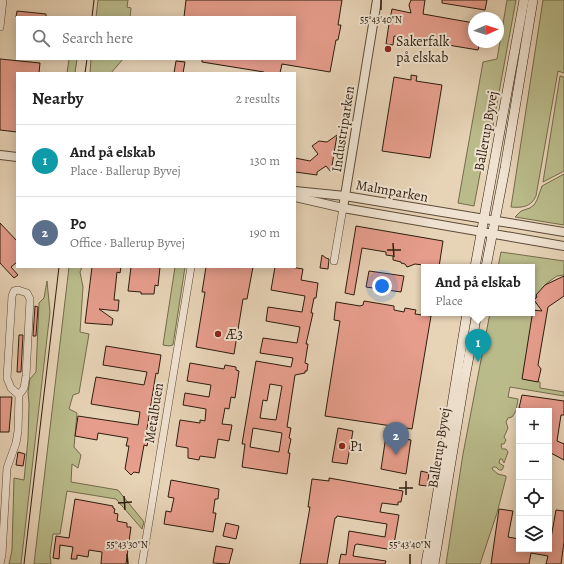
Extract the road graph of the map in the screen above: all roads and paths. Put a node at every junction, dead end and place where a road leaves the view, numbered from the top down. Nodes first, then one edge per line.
1 (3, 0) edge
2 (377, 0) edge
3 (524, 0) edge
4 (533, 0) edge
5 (0, 26) edge
6 (0, 155) edge
7 (16, 157) edge
8 (296, 191) edge
9 (345, 196) junction
10 (296, 197) edge
11 (343, 208) junction
12 (484, 219) junction
13 (495, 221) junction
14 (481, 232) junction
15 (564, 232) edge
16 (493, 234) junction
17 (564, 246) edge
18 (334, 262) dead end
19 (476, 264) edge
20 (487, 264) edge
21 (191, 268) edge
22 (467, 316) edge
23 (476, 316) edge
24 (19, 395) junction
25 (0, 564) edge
26 (142, 564) edge
27 (426, 564) edge
28 (434, 564) edge

1 - 5 street
2 - 9 street, Industriparken
3 - 12 main road, Ballerup Byvej
4 - 13 main road, Ballerup Byvej
6 - 7 street
8 - 9 street, Malmparken
9 - 11 street, Industriparken
9 - 12 street, Malmparken
10 - 11 street, Malmparken
11 - 14 street, Malmparken
11 - 18 street, Industriparken
12 - 13 street, Malmparken
12 - 14 main road, Ballerup Byvej
13 - 15 street, Malmparken
13 - 16 main road, Ballerup Byvej
14 - 16 street, Malmparken
14 - 19 main road, Ballerup Byvej
16 - 17 street, Malmparken
16 - 20 main road, Ballerup Byvej
21 - 26 street, Metalbuen
22 - 27 main road, Ballerup Byvej
23 - 28 main road, Ballerup Byvej
24 - 24 street
24 - 25 street

